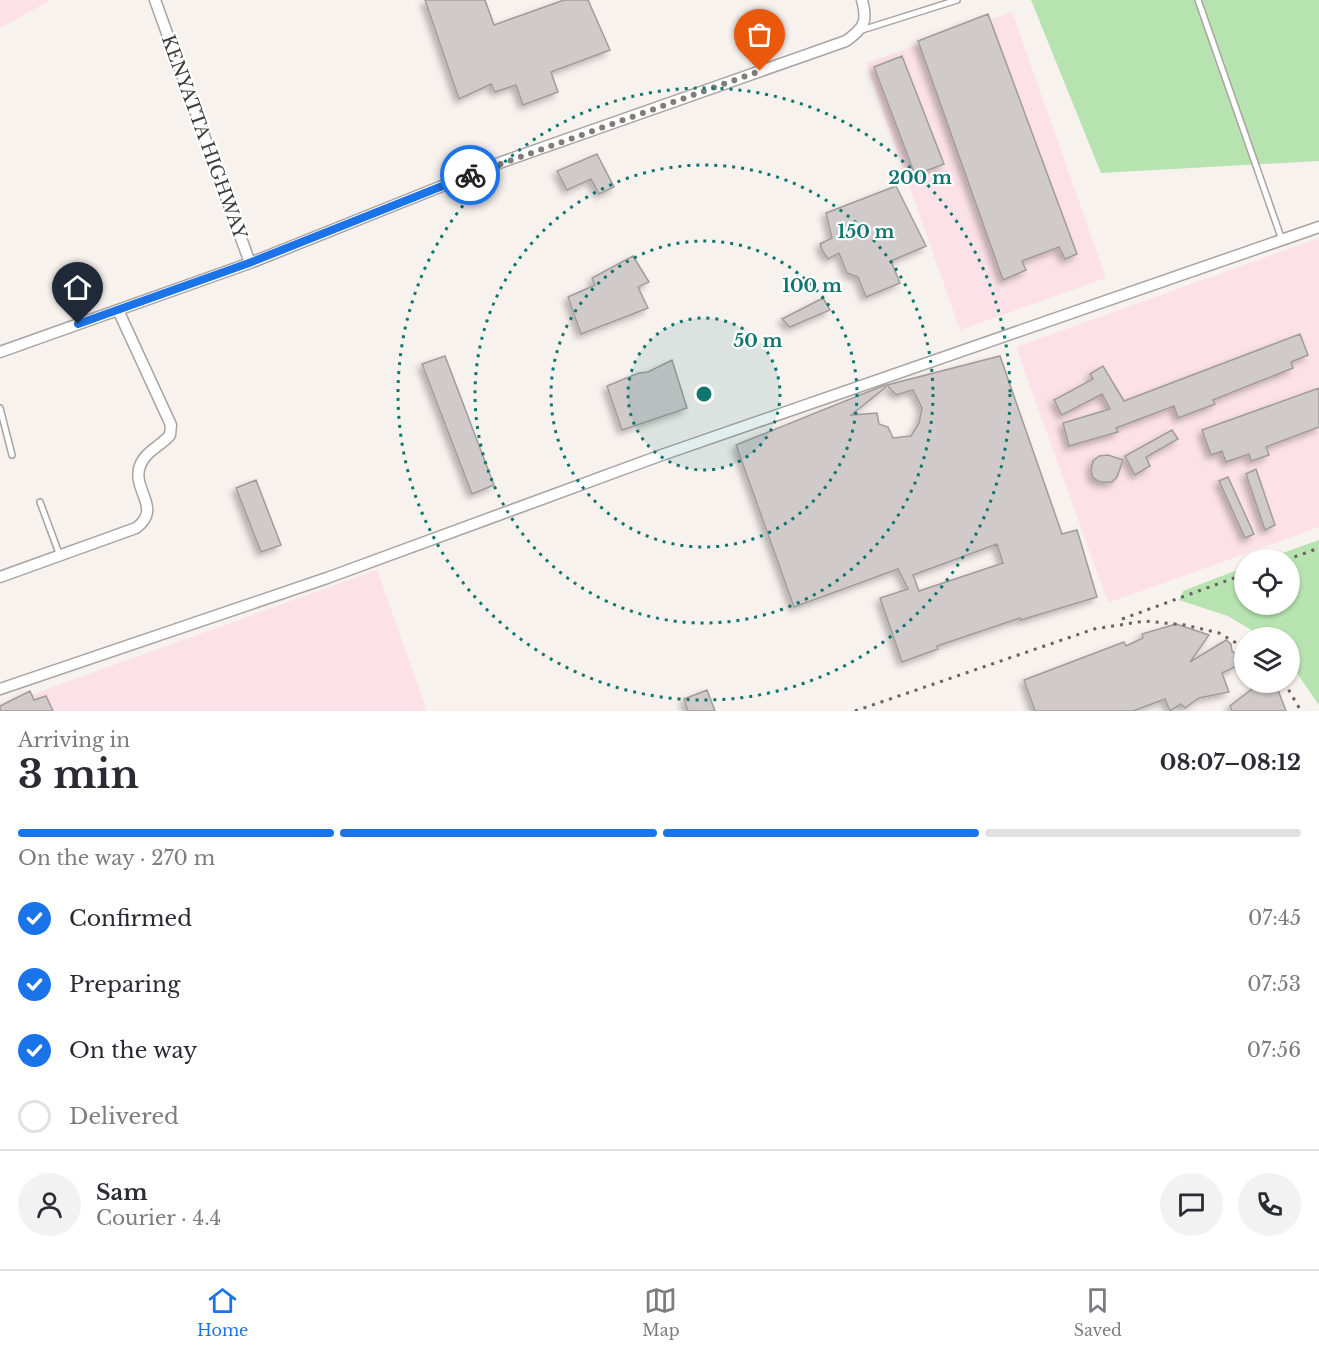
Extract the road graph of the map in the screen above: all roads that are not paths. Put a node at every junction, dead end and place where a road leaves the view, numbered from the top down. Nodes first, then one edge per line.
1 (155, 0) edge
2 (862, 0) edge
3 (957, 0) edge
4 (1198, 0) edge
5 (862, 30) junction
6 (1319, 227) edge
7 (1281, 240) junction
8 (249, 263) junction
9 (118, 310) junction
10 (0, 352) edge
11 (0, 408) edge
12 (12, 455) dead end
13 (40, 502) dead end
14 (60, 556) junction
15 (0, 578) edge
16 (0, 689) edge

1 - 8 street, KENYATTA HIGHWAY
2 - 5 street
3 - 5 lane
4 - 7 lane
5 - 8 street
6 - 7 street
7 - 16 street
8 - 9 street, KENYATTA HIGHWAY
9 - 10 street, KENYATTA HIGHWAY
9 - 14 street
11 - 12 lane
13 - 14 lane
14 - 15 street

